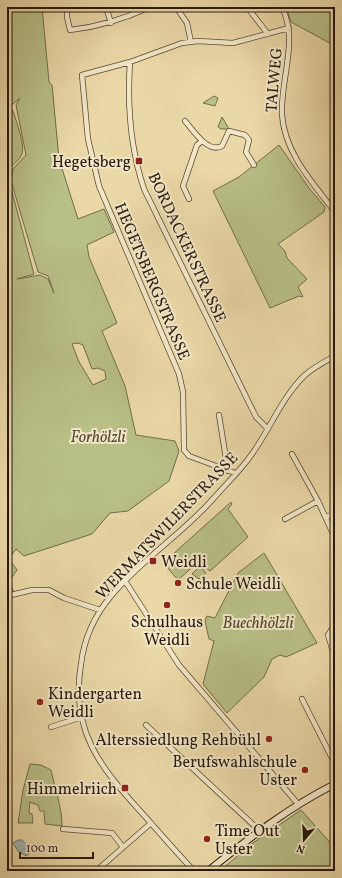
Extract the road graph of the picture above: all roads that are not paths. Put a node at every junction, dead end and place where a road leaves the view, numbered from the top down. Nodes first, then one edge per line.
1 (67, 7) edge
2 (106, 7) edge
3 (150, 7) edge
4 (176, 7) edge
5 (247, 7) edge
6 (282, 7) edge
7 (111, 23) junction
8 (289, 28) junction
9 (268, 34) junction
10 (191, 42) junction
11 (130, 62) junction
12 (185, 121) dead end
13 (201, 142) junction
14 (254, 165) dead end
15 (189, 198) dead end
16 (335, 212) edge
17 (335, 356) edge
18 (219, 414) dead end
19 (268, 429) junction
20 (292, 454) dead end
21 (228, 471) junction
22 (235, 473) junction
23 (318, 502) junction
24 (335, 514) edge
25 (326, 517) junction
26 (285, 519) dead end
27 (335, 538) edge
28 (125, 581) junction
29 (7, 596) edge
30 (100, 610) junction
31 (335, 628) edge
32 (335, 658) edge
33 (302, 699) dead end
34 (82, 717) junction
35 (146, 725) dead end
36 (51, 727) dead end
37 (335, 764) edge
38 (335, 784) edge
39 (298, 804) junction
40 (151, 824) junction
41 (63, 829) dead end
42 (260, 831) junction
43 (123, 847) junction
44 (96, 871) edge
45 (194, 871) edge
46 (208, 871) edge

1 - 7 street
2 - 7 street
3 - 7 street
4 - 10 street
5 - 9 street
6 - 8 street, TALWEG
8 - 9 street
8 - 16 street, TALWEG
9 - 10 street
10 - 11 street
11 - 19 street, BORDACKERSTRASSE
11 - 21 street, HEGETSBERGSTRASSE
12 - 13 street
13 - 14 street
13 - 15 street, BORDACKERSTRASSE
17 - 19 street, WERMATSWILERSTRASSE
18 - 21 street
19 - 22 street, WERMATSWILERSTRASSE
20 - 23 street
21 - 22 street, HEGETSBERGSTRASSE
22 - 28 street, WERMATSWILERSTRASSE
23 - 25 street
23 - 26 street
24 - 25 street
25 - 27 street
28 - 30 street, WERMATSWILERSTRASSE
28 - 39 street
29 - 30 street
30 - 34 street, WERMATSWILERSTRASSE
31 - 32 street
33 - 37 street
34 - 36 street
34 - 40 street, WERMATSWILERSTRASSE
35 - 42 street
38 - 39 main road
39 - 42 main road
40 - 43 street
40 - 45 street, WERMATSWILERSTRASSE
41 - 43 street
42 - 46 main road
43 - 44 street

